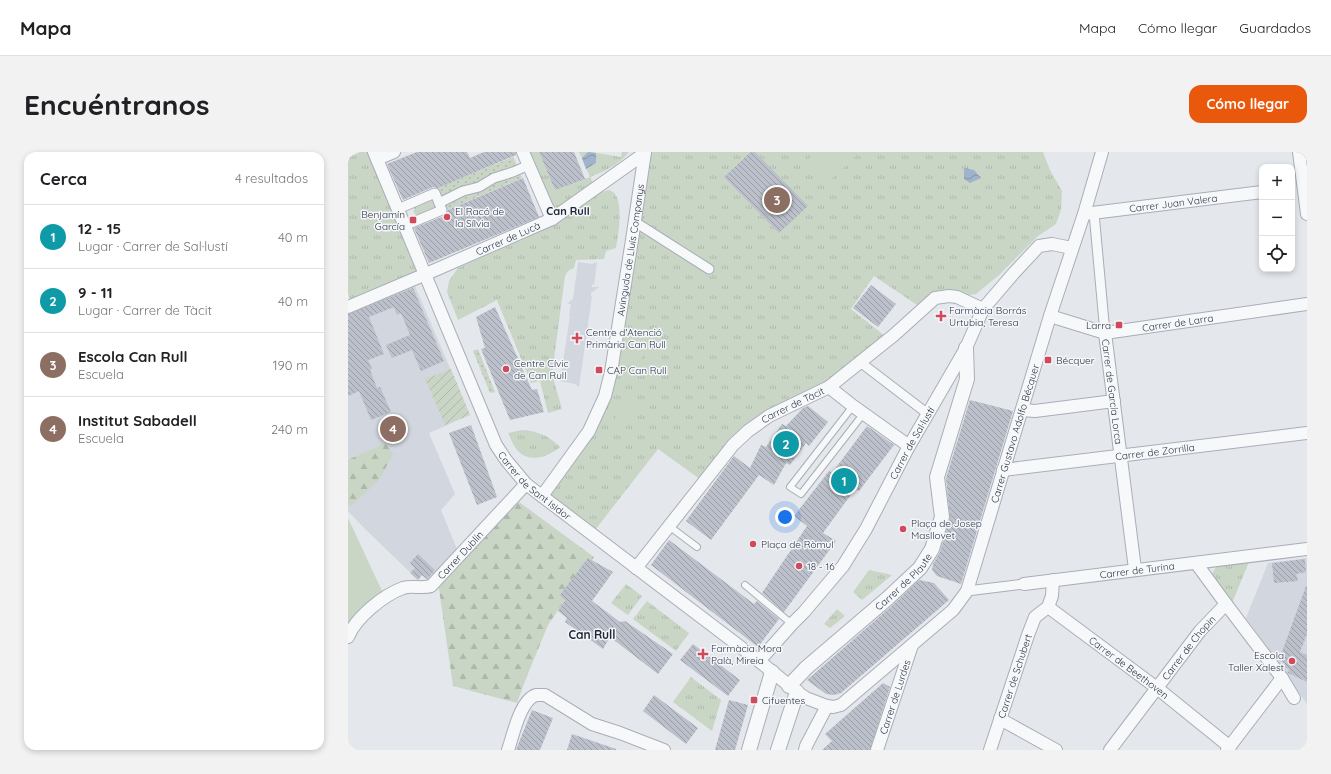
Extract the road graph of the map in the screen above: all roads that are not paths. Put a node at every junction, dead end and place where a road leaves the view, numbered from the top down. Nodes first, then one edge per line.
1 (394, 152) edge
2 (523, 152) edge
3 (645, 152) edge
4 (1102, 152) edge
5 (1299, 152) edge
6 (375, 156) edge
7 (528, 165) junction
8 (1301, 187) edge
9 (1259, 192) edge
10 (439, 203) junction
11 (398, 208) junction
12 (1089, 214) junction
13 (1307, 214) edge
14 (552, 219) junction
15 (635, 222) junction
16 (404, 226) junction
17 (1072, 248) junction
18 (709, 269) dead end
19 (426, 274) junction
20 (1307, 304) edge
21 (348, 307) edge
22 (983, 309) junction
23 (1050, 316) junction
24 (1105, 333) junction
25 (966, 348) junction
26 (860, 362) junction
27 (829, 387) junction
28 (1114, 401) junction
29 (853, 406) junction
30 (1022, 410) junction
31 (864, 413) junction
32 (928, 414) junction
33 (1307, 433) edge
34 (909, 446) junction
35 (1121, 456) junction
36 (1003, 470) junction
37 (526, 484) junction
38 (542, 496) junction
39 (669, 526) junction
40 (697, 547) dead end
41 (1307, 548) edge
42 (1196, 563) junction
43 (636, 568) junction
44 (1135, 569) junction
45 (1053, 580) junction
46 (1024, 584) joint
47 (745, 585) dead end
48 (967, 591) junction
49 (1226, 604) junction
50 (1048, 607) junction
51 (792, 624) junction
52 (348, 637) edge
53 (913, 644) junction
54 (759, 661) junction
55 (772, 672) junction
56 (1282, 678) junction
57 (1157, 688) junction
58 (793, 689) junction
59 (1294, 698) dead end
60 (830, 707) junction
61 (1000, 719) junction
62 (1228, 748) edge
63 (508, 750) edge
64 (664, 750) edge
65 (749, 750) edge
66 (778, 750) edge
67 (805, 750) edge
68 (877, 750) edge
69 (990, 750) edge
70 (1056, 750) edge
71 (1110, 750) edge

1 - 6 street
2 - 7 street
3 - 14 street, Carrer de Lucà
3 - 15 street, Avinguda de Lluís Companys
4 - 12 street, Carrer Gustavo Adolfo Bécquer
5 - 8 street
6 - 11 street, Carrer de Sant Isidor
7 - 10 street
7 - 14 street
8 - 13 street
9 - 12 street, Carrer Juan Valera
10 - 11 street
10 - 16 street
11 - 16 street, Carrer de Sant Isidor
12 - 17 street, Carrer Gustavo Adolfo Bécquer
12 - 24 street, Carrer de García Lorca
14 - 19 street, Carrer de Lucà
15 - 18 street
15 - 38 street, Avinguda de Lluís Companys
16 - 19 street, Carrer de Sant Isidor
17 - 22 street, Carrer de Sal·lustí
17 - 23 street, Carrer Gustavo Adolfo Bécquer
19 - 21 street, Carrer de Lucà
19 - 37 street, Carrer de Sant Isidor
20 - 24 street, Carrer de Larra
22 - 25 street, Carrer de Sal·lustí
22 - 26 street, Carrer de Tàcit
23 - 24 street, Carrer de Larra
23 - 30 street, Carrer Gustavo Adolfo Bécquer
24 - 28 street, Carrer de García Lorca
25 - 32 street, Carrer de Sal·lustí
25 - 58 street, Carrer de Plaute
26 - 27 street, Carrer de Tàcit
26 - 32 street
27 - 29 street
27 - 39 street, Carrer de Tàcit
28 - 30 street
28 - 35 street, Carrer de García Lorca
29 - 31 street
29 - 31 lane
30 - 36 street, Carrer Gustavo Adolfo Bécquer
31 - 34 street
32 - 34 street, Carrer de Sal·lustí
33 - 35 street, Carrer de Zorrilla
34 - 51 street, Carrer de Sal·lustí
35 - 36 street, Carrer de Zorrilla
35 - 44 street, Carrer de García Lorca
36 - 48 street, Carrer Gustavo Adolfo Bécquer
37 - 38 street, Carrer de Sant Isidor
37 - 52 street, Carrer Dublín
38 - 43 street, Carrer de Sant Isidor
39 - 40 lane
39 - 43 street, Carrer de Tàcit
41 - 42 street, Carrer de Turina
42 - 44 street, Carrer de Turina
42 - 49 street
43 - 54 street, Carrer de Sant Isidor
44 - 45 street, Carrer de Turina
45 - 46 street, Carrer de Turina
45 - 50 street
46 - 48 street, Carrer de Turina
47 - 51 lane
48 - 53 street, Carrer Gustavo Adolfo Bécquer
49 - 56 street
49 - 57 street, Carrer de Chopin
50 - 57 street, Carrer de Beethoven
50 - 61 street, Carrer de Schubert
51 - 54 street, Carrer de Sal·lustí
53 - 60 street, Carrer Gustavo Adolfo Bécquer
53 - 68 street, Carrer de Lurdes
54 - 55 street, Carrer de Sant Isidor
55 - 58 street, Carrer de Sant Isidor
55 - 65 street
56 - 59 street
56 - 62 street
57 - 62 street, Carrer de Beethoven
57 - 71 street, Carrer de Chopin
58 - 60 street, Carrer de Sant Isidor
58 - 66 street
60 - 67 street
61 - 69 street, Carrer de Schubert
61 - 70 street
63 - 64 street

